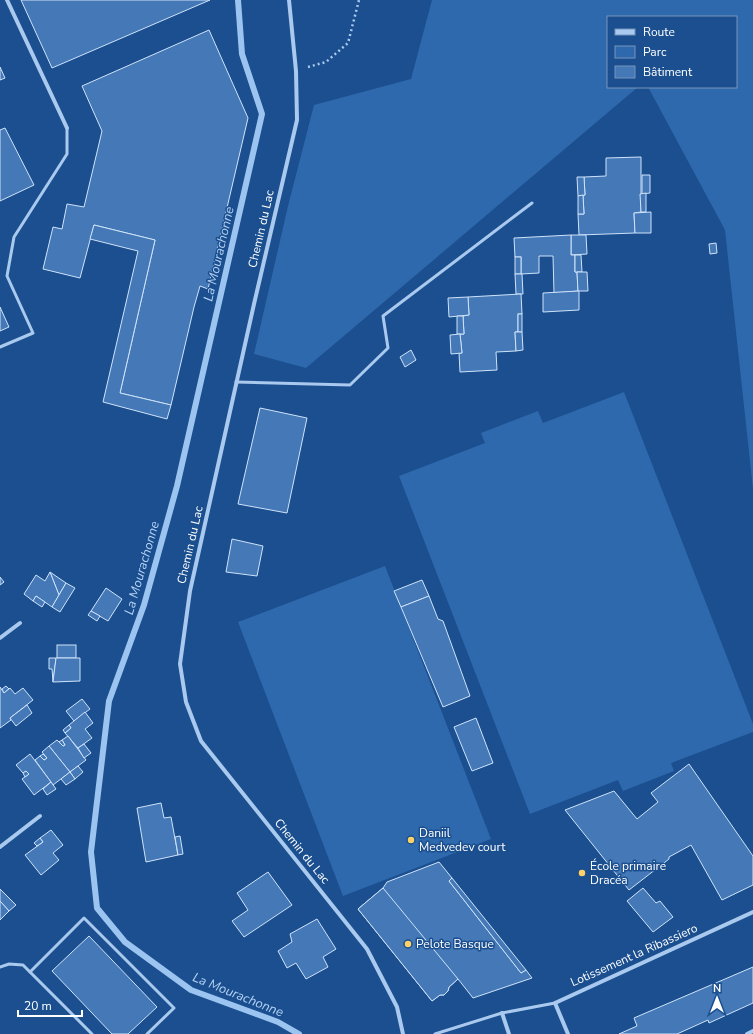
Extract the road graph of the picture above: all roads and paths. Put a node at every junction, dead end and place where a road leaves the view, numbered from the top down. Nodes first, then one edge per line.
1 (7, 0) edge
2 (289, 0) edge
3 (359, 0) edge
4 (296, 71) junction
5 (67, 128) joint
6 (532, 203) dead end
7 (0, 347) edge
8 (236, 382) junction
9 (20, 623) dead end
10 (0, 638) edge
11 (40, 816) dead end
12 (0, 847) edge
13 (753, 912) edge
14 (0, 967) edge
15 (30, 972) junction
16 (555, 1003) junction
17 (502, 1013) junction
18 (753, 1031) edge
19 (92, 1034) edge
20 (147, 1034) edge
21 (403, 1034) edge
22 (435, 1034) edge
23 (509, 1034) edge
24 (568, 1034) edge
25 (747, 1034) edge

1 - 5 street
2 - 4 street, Chemin du Lac
3 - 4 path
4 - 8 street, Chemin du Lac
5 - 7 lane
6 - 8 lane
8 - 21 street, Chemin du Lac
9 - 10 street
11 - 12 street
13 - 16 street, Lotissement la Ribassiero
14 - 15 lane
15 - 19 lane
15 - 20 lane
16 - 17 lane
16 - 24 street
17 - 22 lane
17 - 23 street
18 - 25 street

